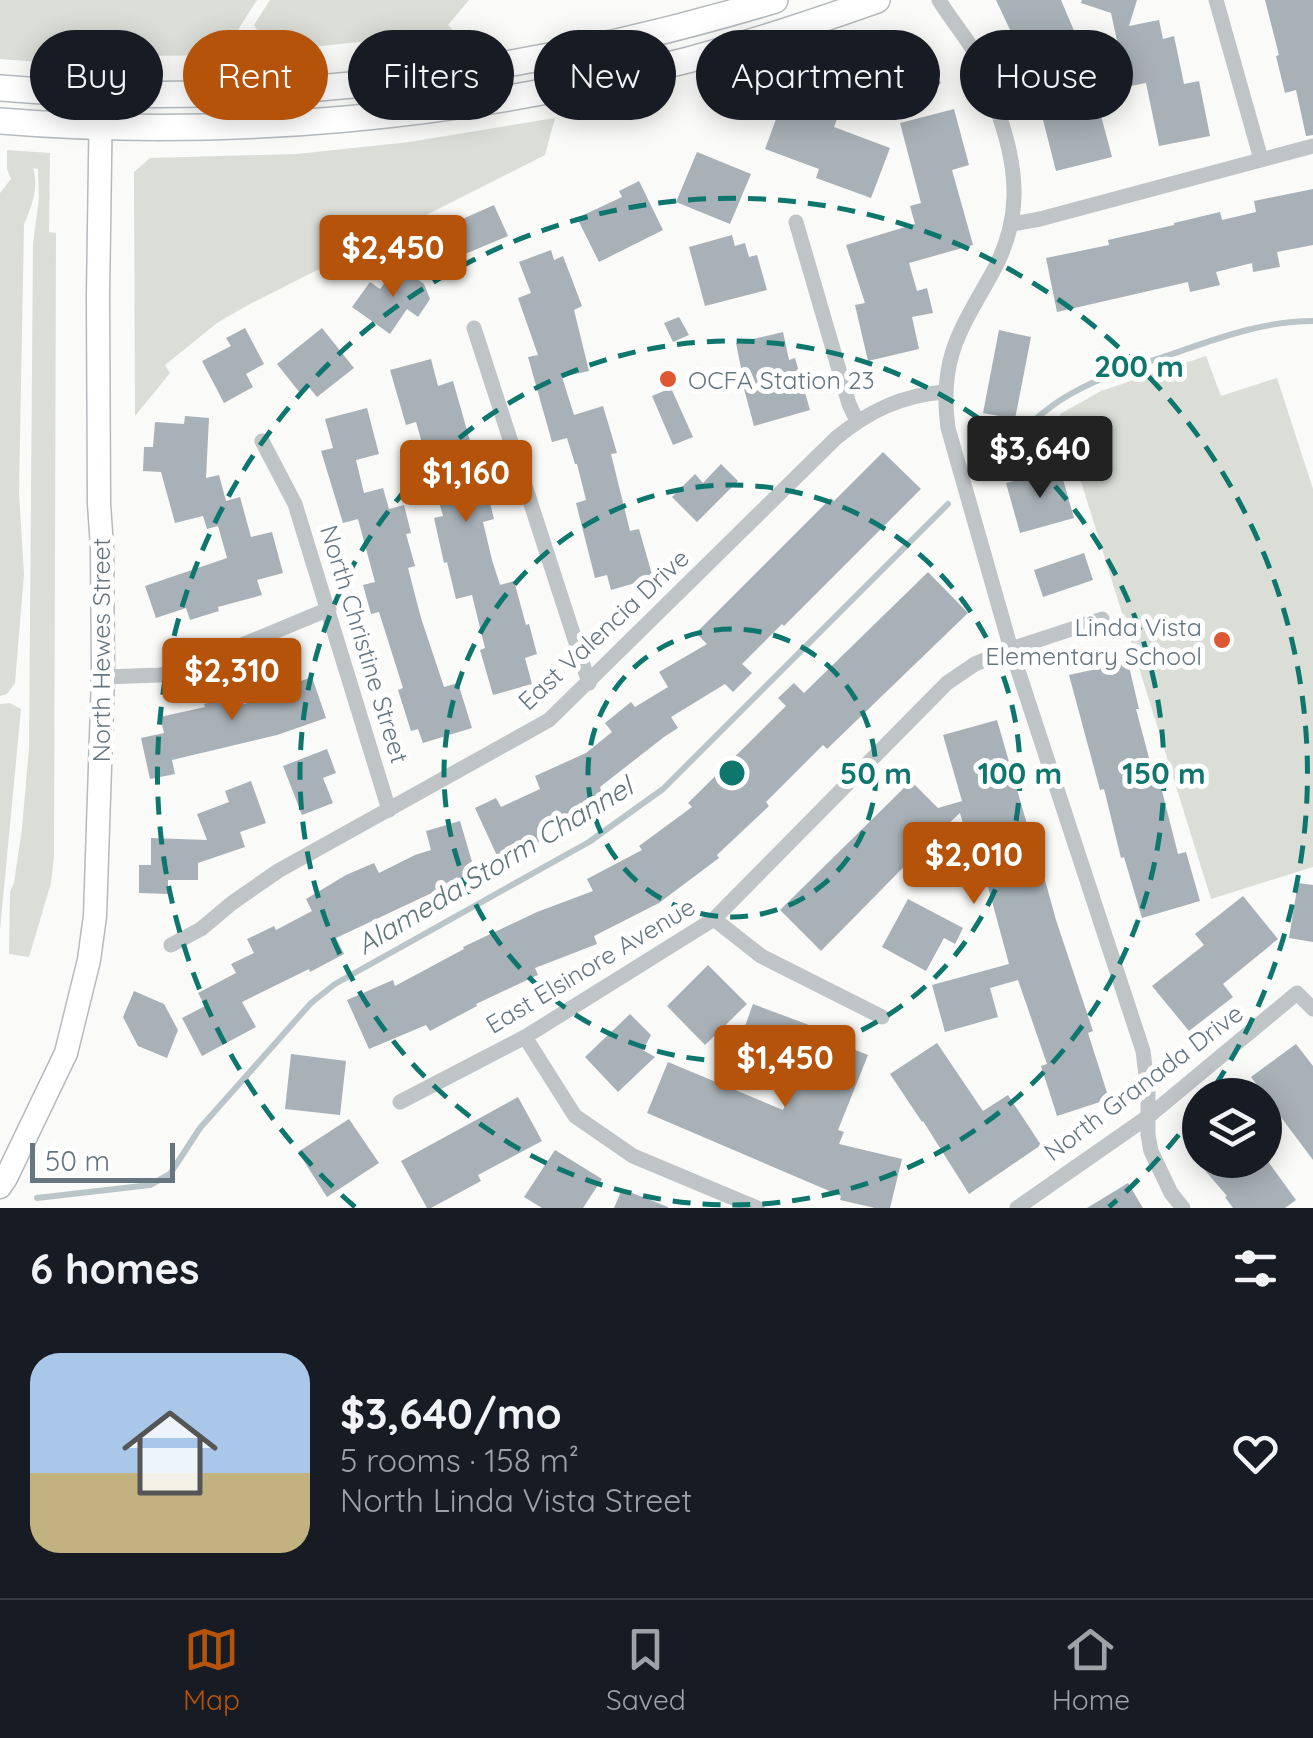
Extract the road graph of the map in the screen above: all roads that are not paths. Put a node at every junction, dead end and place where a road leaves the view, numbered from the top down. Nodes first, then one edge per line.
1 (774, 0) edge
2 (877, 0) edge
3 (939, 0) edge
4 (1216, 0) edge
5 (0, 88) edge
6 (30, 90) edge
7 (163, 94) edge
8 (100, 120) edge
9 (0, 121) edge
10 (100, 127) junction
11 (1313, 146) edge
12 (1260, 160) junction
13 (796, 222) dead end
14 (1012, 224) junction
15 (474, 328) dead end
16 (946, 392) junction
17 (857, 421) junction
18 (262, 441) dead end
19 (328, 609) junction
20 (1102, 618) dead end
21 (1011, 649) junction
22 (104, 677) junction
23 (588, 683) junction
24 (389, 810) junction
25 (714, 919) junction
26 (170, 945) dead end
27 (1313, 1010) edge
28 (882, 1017) dead end
29 (524, 1036) junction
30 (400, 1102) dead end
31 (1149, 1116) junction
32 (0, 1186) edge
33 (757, 1208) edge
34 (1016, 1208) edge
35 (1183, 1208) edge

1 - 7 main road
2 - 10 main road
3 - 14 street
4 - 12 street
5 - 6 main road
8 - 10 main road, North Hewes Street
9 - 10 main road
10 - 22 main road, North Hewes Street
11 - 12 street
12 - 14 street
13 - 17 street
14 - 16 street
15 - 23 street
16 - 17 street, East Valencia Drive
16 - 21 street
17 - 23 street, East Valencia Drive
18 - 19 street, North Christine Street
19 - 22 street
19 - 24 street, North Christine Street
20 - 21 street, East Elsinore Avenue
21 - 25 street, East Elsinore Avenue
21 - 31 street
22 - 32 main road, North Hewes Street
23 - 24 street, East Valencia Drive
24 - 26 street, East Valencia Drive
25 - 28 street
25 - 29 street, East Elsinore Avenue
27 - 31 street, North Granada Drive
29 - 30 street, East Elsinore Avenue
29 - 33 street
31 - 34 street, North Granada Drive
31 - 35 street

